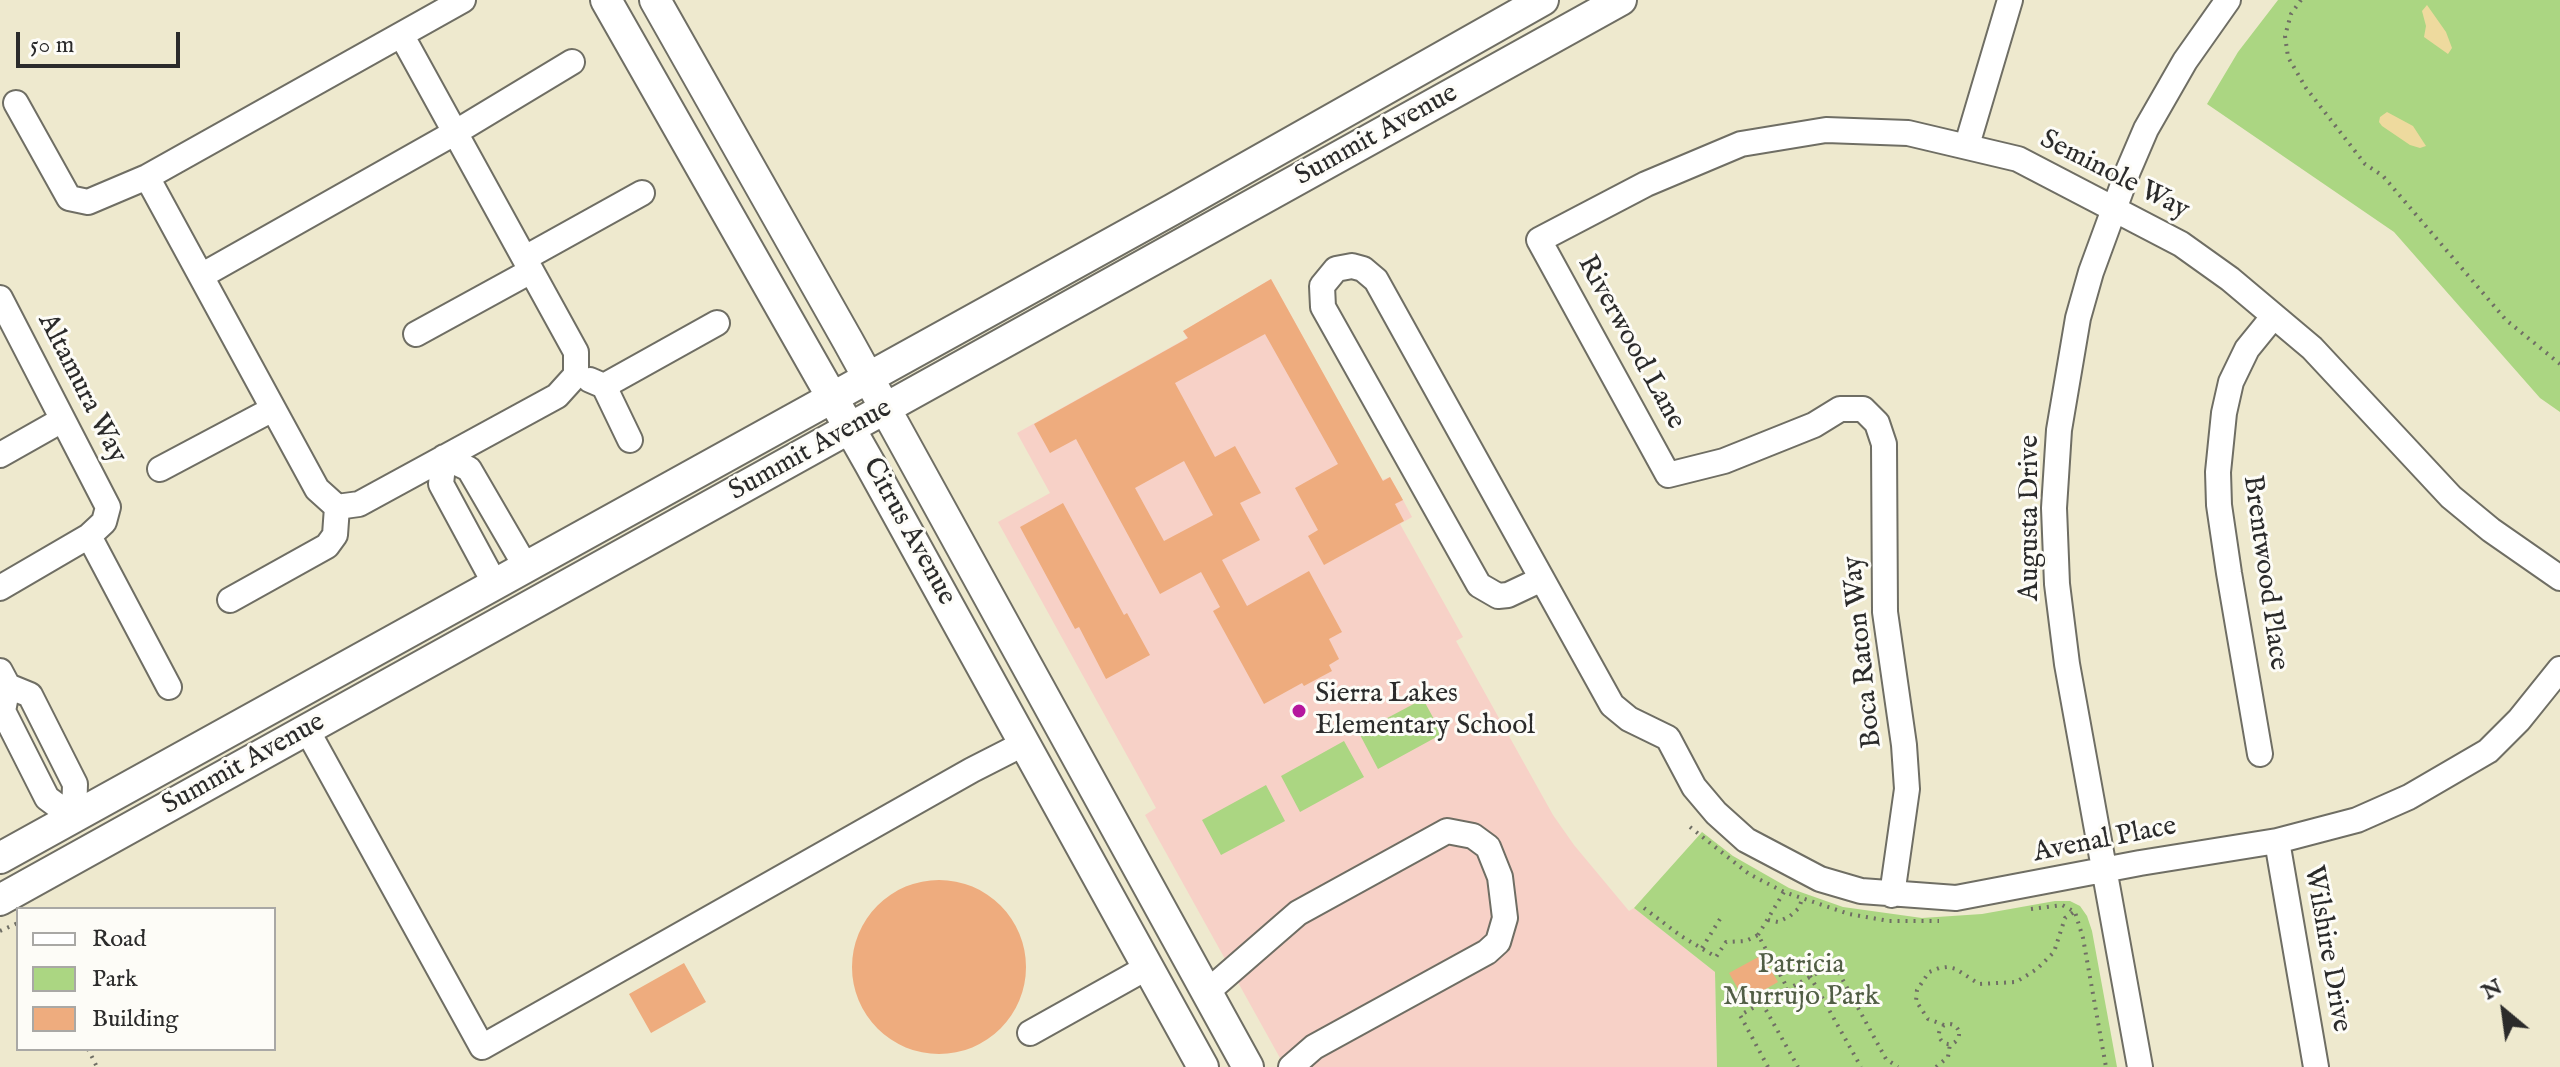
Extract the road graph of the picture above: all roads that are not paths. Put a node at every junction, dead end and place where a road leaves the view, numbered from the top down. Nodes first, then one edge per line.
1 (463, 0) edge
2 (606, 0) edge
3 (655, 0) edge
4 (1543, 0) edge
5 (2010, 0) edge
6 (2228, 0) edge
7 (1606, 4) edge
8 (402, 36) junction
9 (572, 62) dead end
10 (16, 103) dead end
11 (456, 132) junction
12 (1967, 145) junction
13 (147, 177) junction
14 (642, 193) dead end
15 (2114, 210) junction
16 (1539, 240) joint
17 (528, 265) junction
18 (201, 276) junction
19 (0, 298) edge
20 (2273, 317) junction
21 (717, 323) dead end
22 (416, 334) dead end
23 (576, 375) junction
24 (867, 378) junction
25 (604, 386) junction
26 (831, 398) junction
27 (273, 409) junction
28 (1863, 409) joint
29 (885, 410) junction
30 (62, 420) junction
31 (850, 430) junction
32 (630, 440) dead end
33 (0, 455) edge
34 (444, 457) junction
35 (160, 469) dead end
36 (485, 496) junction
37 (337, 507) junction
38 (456, 512) junction
39 (89, 536) junction
40 (526, 567) junction
41 (2560, 578) edge
42 (1542, 579) junction
43 (495, 584) junction
44 (0, 588) edge
45 (230, 600) dead end
46 (2560, 669) edge
47 (4, 679) edge
48 (169, 687) dead end
49 (307, 730) junction
50 (1025, 743) junction
51 (2260, 754) dead end
52 (74, 818) junction
53 (2277, 841) junction
54 (0, 858) edge
55 (2104, 870) junction
56 (1892, 895) junction
57 (0, 900) edge
58 (1148, 967) junction
59 (1207, 992) junction
60 (1030, 1033) dead end
61 (1203, 1067) edge
62 (1248, 1067) edge
63 (1291, 1067) edge
64 (2140, 1067) edge
65 (2316, 1067) edge

1 - 8 street
2 - 26 main road, Citrus Avenue
3 - 24 main road, Citrus Avenue
4 - 24 main road, Summit Avenue
5 - 12 street
6 - 15 street, Augusta Drive
7 - 29 main road, Summit Avenue
8 - 11 street
8 - 13 street
9 - 11 street
10 - 13 street
11 - 17 street
11 - 18 street
12 - 15 street, Seminole Way
12 - 16 street, Seminole Way
13 - 18 street
14 - 17 street
15 - 20 street, Seminole Way
15 - 55 street, Augusta Drive
16 - 28 street, Riverwood Lane
17 - 22 street
17 - 23 street
18 - 27 street
19 - 30 street, Altamura Way
20 - 41 street, Seminole Way
20 - 51 street, Brentwood Place
21 - 25 street
23 - 25 street
23 - 34 street
24 - 26 main road, Summit Avenue
24 - 29 main road, Citrus Avenue
25 - 32 street
26 - 31 main road, Citrus Avenue
26 - 40 main road, Summit Avenue
27 - 35 street
27 - 37 street
28 - 56 street, Boca Raton Way
29 - 31 main road, Summit Avenue
29 - 59 main road, Citrus Avenue
30 - 33 street
30 - 39 street, Altamura Way
31 - 49 main road, Summit Avenue
31 - 50 main road, Citrus Avenue
34 - 36 street
34 - 37 street
34 - 38 street
36 - 38 street
36 - 40 street
37 - 45 street
38 - 43 street
39 - 44 street
39 - 48 street
40 - 43 main road, Summit Avenue
42 - 42 street
42 - 56 street, Avenal Place
43 - 52 main road, Summit Avenue
46 - 53 street, Avenal Place
47 - 52 street
49 - 50 street
49 - 57 main road, Summit Avenue
50 - 58 main road, Citrus Avenue
52 - 54 main road, Summit Avenue
53 - 55 street, Avenal Place
53 - 65 street, Wilshire Drive
55 - 56 street, Avenal Place
55 - 64 street, Augusta Drive
58 - 60 street
58 - 61 main road, Citrus Avenue
59 - 62 main road, Citrus Avenue
59 - 63 street

